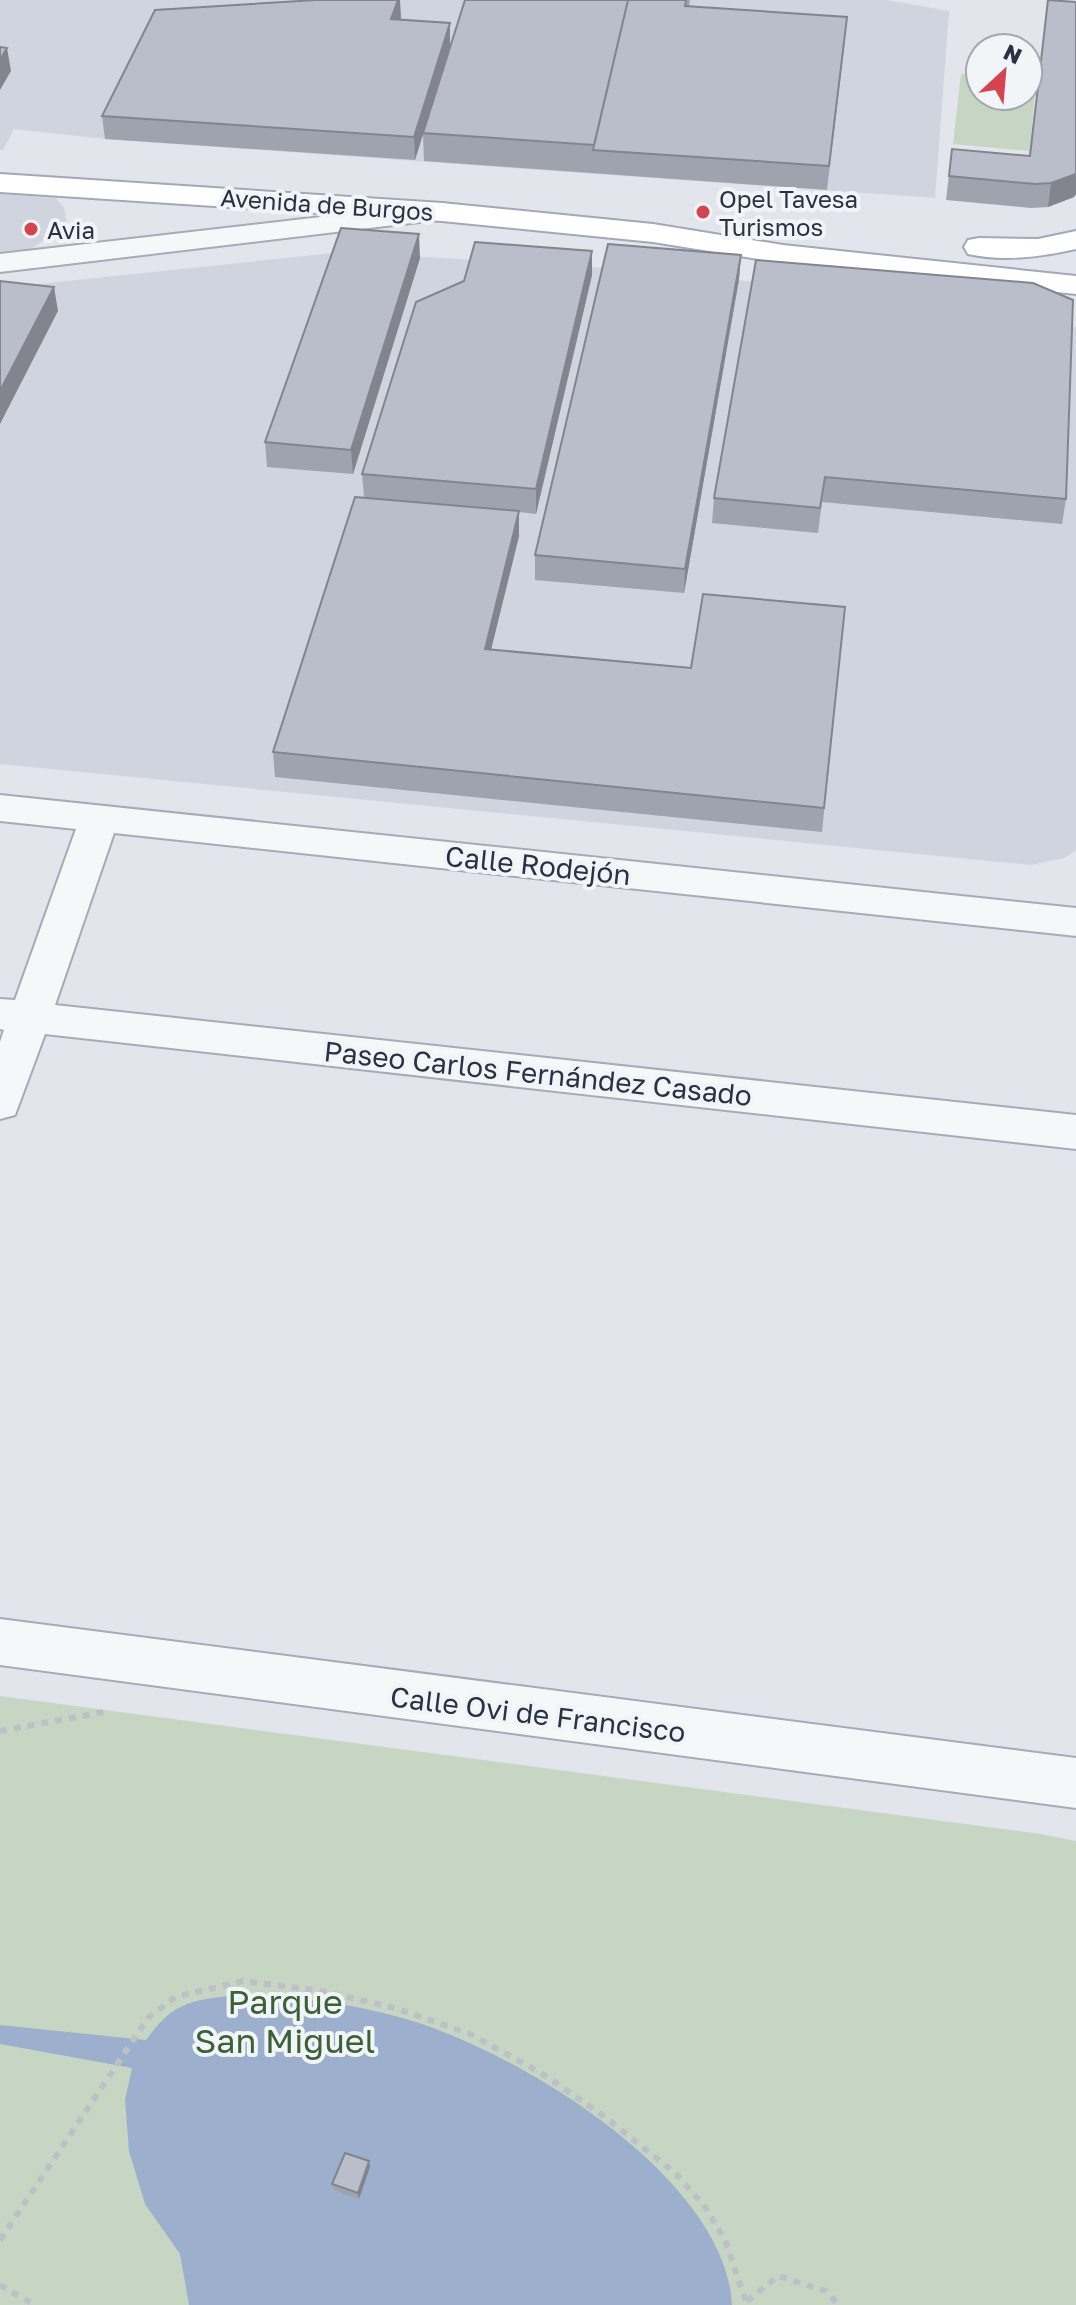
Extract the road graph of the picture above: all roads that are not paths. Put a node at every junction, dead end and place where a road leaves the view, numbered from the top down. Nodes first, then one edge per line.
1 (0, 183) edge
2 (442, 212) junction
3 (653, 233) junction
4 (1076, 240) edge
5 (0, 263) edge
6 (1076, 285) edge
7 (0, 808) edge
8 (99, 819) junction
9 (1076, 922) edge
10 (15, 1016) edge
11 (0, 1103) edge
12 (1076, 1132) edge
13 (0, 1642) edge
14 (1076, 1783) edge

1 - 2 main road, Avenida de Burgos
2 - 3 main road, Avenida de Burgos
2 - 5 street
3 - 4 main road, Avenida de Burgos
3 - 6 main road, Avenida de Burgos
7 - 8 street, Calle Rodejón
8 - 9 street, Calle Rodejón
8 - 10 street
10 - 11 street
10 - 12 street, Paseo Carlos Fernández Casado
13 - 14 street, Calle Ovi de Francisco

